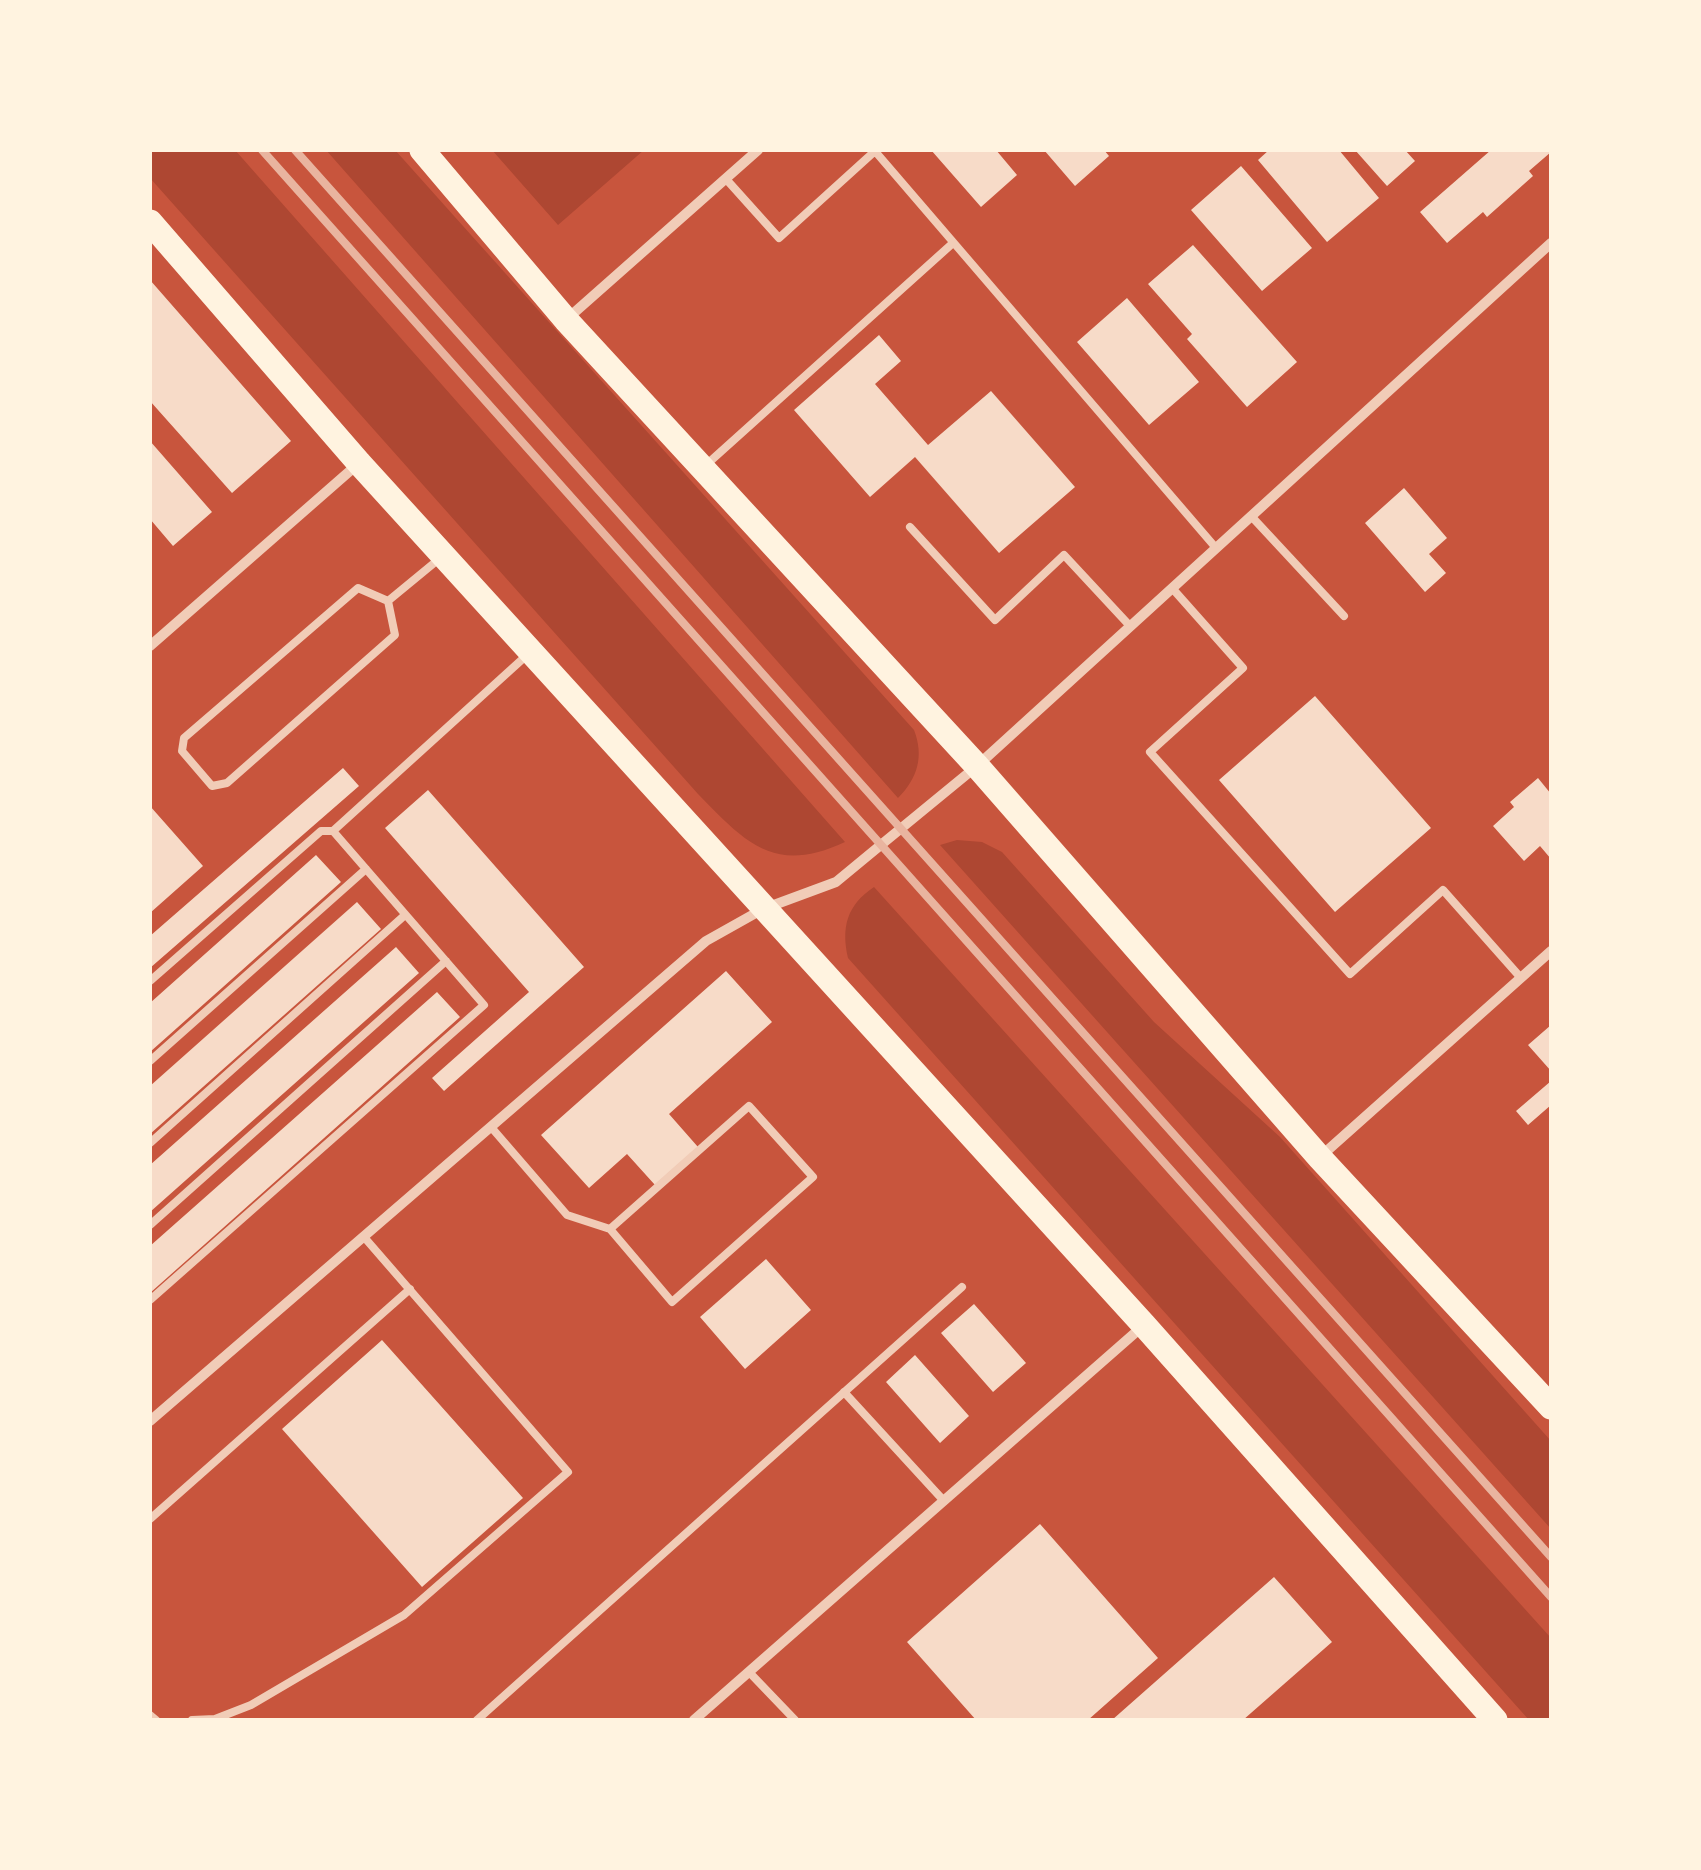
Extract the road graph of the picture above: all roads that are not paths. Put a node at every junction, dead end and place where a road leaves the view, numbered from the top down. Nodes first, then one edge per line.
1 (422, 150) edge
2 (758, 150) edge
3 (875, 151) edge
4 (726, 179) junction
5 (150, 222) edge
6 (953, 242) junction
7 (1551, 243) edge
8 (566, 320) junction
9 (359, 463) junction
10 (702, 468) junction
11 (1252, 517) junction
12 (910, 527) dead end
13 (1216, 548) junction
14 (443, 556) junction
15 (1172, 588) junction
16 (388, 601) junction
17 (1344, 616) dead end
18 (1130, 626) junction
19 (150, 646) edge
20 (530, 652) junction
21 (977, 766) junction
22 (333, 831) junction
23 (366, 870) junction
24 (763, 909) junction
25 (405, 915) junction
26 (1551, 951) edge
27 (446, 962) junction
28 (1521, 978) junction
29 (150, 980) edge
30 (150, 1061) edge
31 (491, 1127) junction
32 (150, 1142) edge
33 (1320, 1158) junction
34 (150, 1225) edge
35 (610, 1229) junction
36 (364, 1237) junction
37 (962, 1286) dead end
38 (410, 1290) junction
39 (150, 1300) edge
40 (1144, 1325) junction
41 (844, 1392) junction
42 (1551, 1407) edge
43 (150, 1421) edge
44 (944, 1501) junction
45 (150, 1519) edge
46 (749, 1672) junction
47 (150, 1715) edge
48 (156, 1720) edge
49 (192, 1720) edge
50 (477, 1720) edge
51 (694, 1720) edge
52 (795, 1720) edge
53 (1495, 1720) edge

1 - 8 main road
2 - 4 street
3 - 4 lane
3 - 6 lane
4 - 8 street
5 - 9 main road
6 - 10 lane
6 - 13 lane
7 - 11 street
8 - 10 main road
9 - 14 main road
9 - 19 street
10 - 21 main road
11 - 13 street
11 - 17 lane
12 - 18 lane
13 - 15 street
14 - 16 lane
14 - 20 main road
15 - 18 street
15 - 28 lane
16 - 16 lane
18 - 21 street
20 - 22 lane
20 - 24 main road
21 - 24 street
21 - 33 main road
22 - 23 lane
22 - 29 lane
23 - 25 lane
23 - 30 lane
24 - 31 street
24 - 40 main road
25 - 27 lane
25 - 32 lane
26 - 28 street
27 - 34 lane
27 - 39 lane
28 - 33 street
31 - 35 lane
31 - 36 street
33 - 42 main road
35 - 35 lane
36 - 38 lane
36 - 43 street
37 - 41 lane
38 - 45 lane
38 - 49 lane
40 - 44 street
40 - 53 main road
41 - 44 lane
41 - 50 lane
44 - 46 street
46 - 51 street
46 - 52 lane
47 - 48 lane

